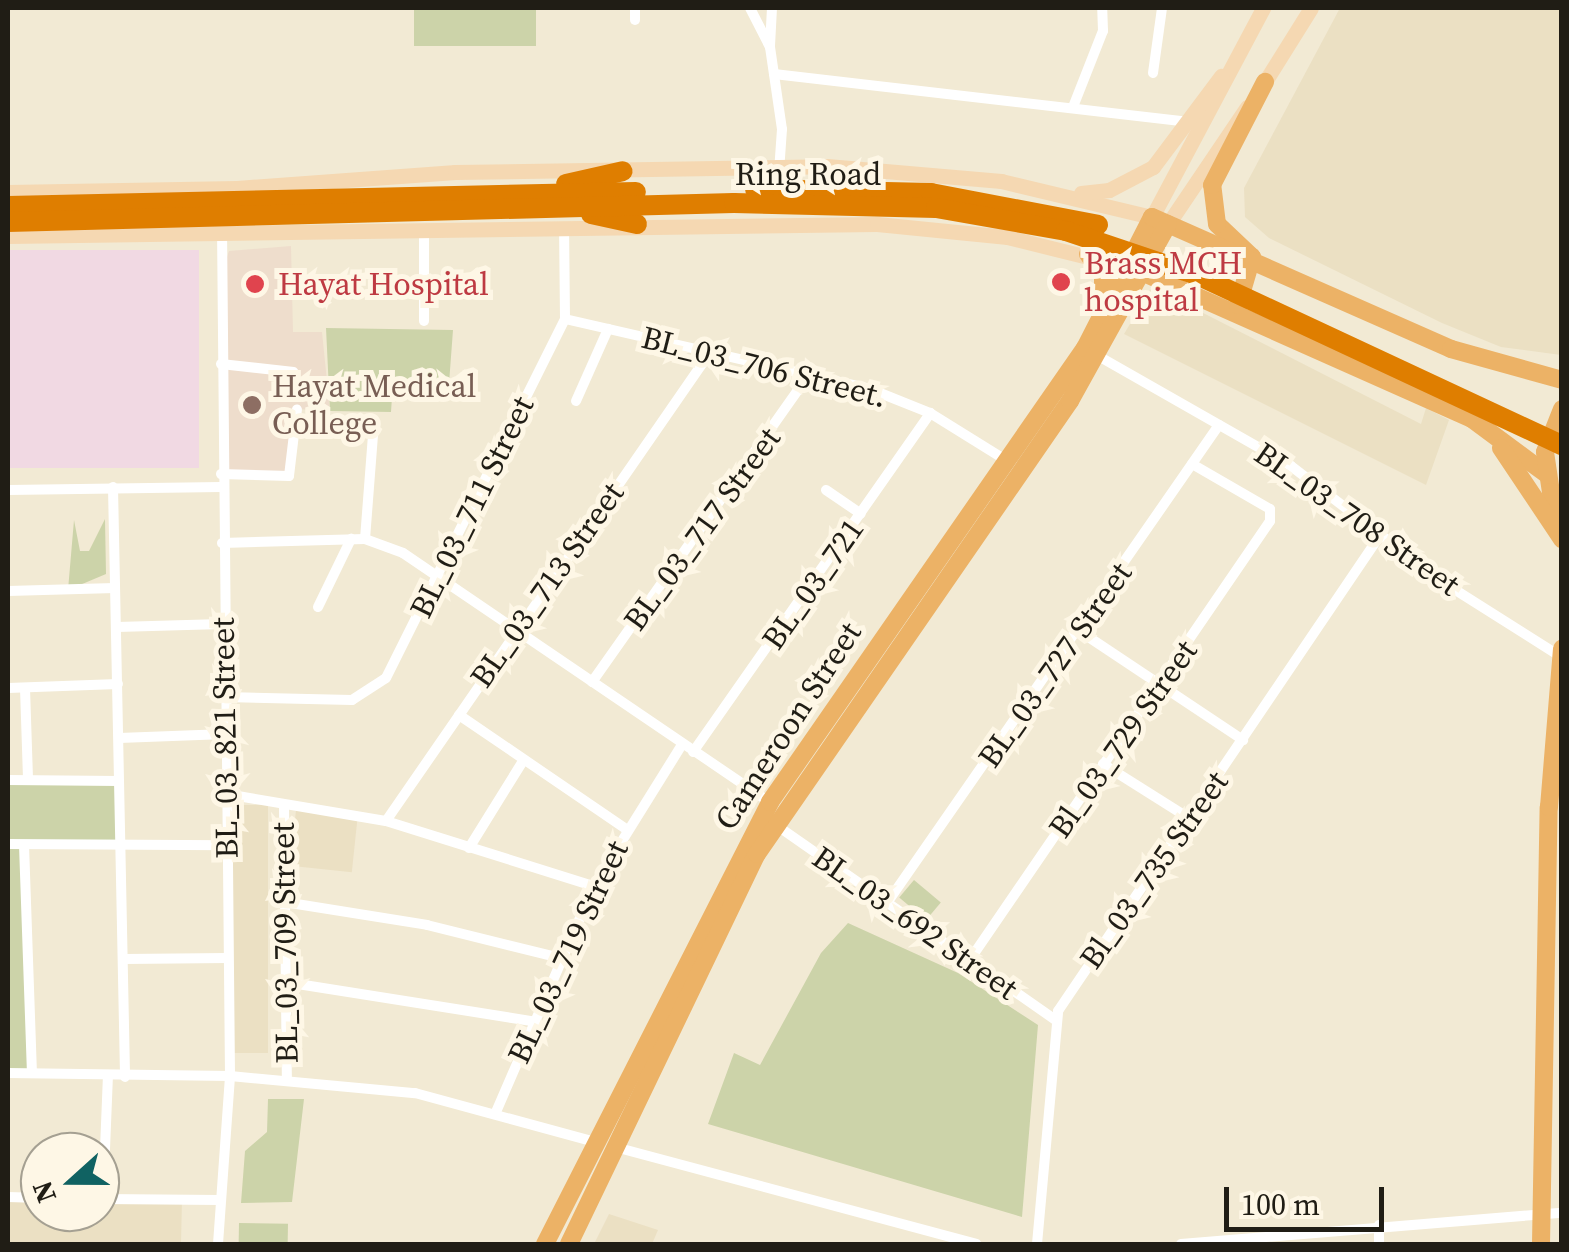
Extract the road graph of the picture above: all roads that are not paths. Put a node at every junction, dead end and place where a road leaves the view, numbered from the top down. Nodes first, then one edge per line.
1 (750, 8) edge
2 (772, 8) edge
3 (1102, 8) edge
4 (1162, 8) edge
5 (1263, 8) edge
6 (1311, 8) edge
7 (770, 46) junction
8 (1235, 63) junction
9 (1153, 73) dead end
10 (774, 74) junction
11 (1265, 82) junction
12 (1073, 107) junction
13 (1187, 122) junction
14 (779, 168) junction
15 (623, 171) junction
16 (8, 192) edge
17 (530, 192) junction
18 (1060, 192) junction
19 (646, 198) junction
20 (8, 206) edge
21 (550, 208) junction
22 (1160, 220) junction
23 (8, 222) edge
24 (637, 224) junction
25 (564, 228) junction
26 (222, 230) junction
27 (424, 231) junction
28 (8, 236) edge
29 (1088, 254) junction
30 (1252, 257) junction
31 (1128, 267) junction
32 (1146, 273) junction
33 (1236, 312) junction
34 (565, 319) junction
35 (424, 320) dead end
36 (1098, 326) junction
37 (608, 329) junction
38 (710, 351) junction
39 (1092, 352) junction
40 (221, 364) junction
41 (294, 372) dead end
42 (810, 373) junction
43 (1562, 380) edge
44 (1063, 395) junction
45 (576, 401) dead end
46 (297, 409) dead end
47 (1562, 409) edge
48 (930, 413) junction
49 (1472, 420) junction
50 (374, 423) dead end
51 (1219, 425) junction
52 (1562, 430) edge
53 (1562, 445) edge
54 (1007, 461) junction
55 (1192, 464) junction
56 (1545, 472) junction
57 (221, 474) junction
58 (113, 487) junction
59 (221, 487) junction
60 (8, 490) edge
61 (826, 490) dead end
62 (1561, 513) edge
63 (861, 514) junction
64 (1381, 534) junction
65 (352, 538) junction
66 (1562, 538) edge
67 (366, 539) junction
68 (222, 543) junction
69 (435, 574) junction
70 (115, 588) junction
71 (8, 591) edge
72 (318, 607) dead end
73 (222, 624) junction
74 (117, 627) junction
75 (513, 631) junction
76 (1081, 632) junction
77 (1562, 649) edge
78 (1560, 656) edge
79 (592, 682) junction
80 (1165, 683) junction
81 (118, 684) junction
82 (8, 688) edge
83 (25, 688) junction
84 (225, 697) junction
85 (458, 714) junction
86 (835, 717) junction
87 (226, 734) junction
88 (119, 738) junction
89 (1242, 740) junction
90 (681, 746) junction
91 (693, 752) junction
92 (522, 761) junction
93 (1104, 764) junction
94 (8, 780) edge
95 (28, 780) junction
96 (119, 781) junction
97 (226, 794) junction
98 (770, 802) junction
99 (284, 805) junction
100 (1192, 820) junction
101 (386, 821) junction
102 (776, 824) junction
103 (626, 829) junction
104 (8, 844) edge
105 (24, 845) junction
106 (228, 845) junction
107 (122, 848) junction
108 (469, 848) junction
109 (594, 886) junction
110 (284, 902) junction
111 (887, 902) junction
112 (228, 958) junction
113 (560, 958) junction
114 (124, 959) junction
115 (969, 960) junction
116 (285, 982) junction
117 (1056, 1020) junction
118 (532, 1021) junction
119 (8, 1073) edge
120 (32, 1073) junction
121 (108, 1076) junction
122 (230, 1076) junction
123 (125, 1077) junction
124 (287, 1081) junction
125 (496, 1112) junction
126 (105, 1132) edge
127 (607, 1145) junction
128 (120, 1199) edge
129 (221, 1200) junction
130 (1541, 1213) junction
131 (1562, 1213) edge
132 (1379, 1225) junction
133 (1280, 1239) edge
134 (946, 1241) edge
135 (218, 1244) edge
136 (545, 1244) edge
137 (569, 1244) edge
138 (976, 1244) edge
139 (1037, 1244) edge
140 (1180, 1244) edge
141 (1379, 1244) edge
142 (1541, 1244) edge

1 - 7 street
2 - 7 street
3 - 12 street
4 - 9 street
5 - 8 street
6 - 11 street
7 - 10 street
8 - 13 street
8 - 22 street
10 - 12 street
10 - 14 street
11 - 22 street
11 - 30 main road
12 - 13 street
13 - 18 street
14 - 15 street, Ring Road
14 - 18 street, Ring Road
15 - 16 street, Ring Road
15 - 17 highway
17 - 19 highway, Ring Road
17 - 20 highway, Ring Road
18 - 22 street, Ring Road
19 - 21 highway, Ring Road
19 - 52 highway, Ring Road
19 - 53 highway, Ring Road
21 - 23 highway, Ring Road
21 - 24 highway
22 - 30 main road, Ring Road
22 - 31 main road, Cameroon Street
22 - 32 main road, Cameroon Street
24 - 25 street, Ring Road
24 - 29 street, Ring Road
25 - 27 street, Ring Road
25 - 34 street, BL_03_711 Street
26 - 27 street, Ring Road
26 - 28 street, Ring Road
26 - 40 street, BL_03_821 Street
27 - 35 street
29 - 31 street, Ring Road
29 - 36 main road
30 - 33 main road
30 - 43 main road, Ring Road
31 - 32 main road, Ring Road
31 - 36 main road, Cameroon Street
32 - 33 main road, Ring Road
32 - 39 main road, Cameroon Street
33 - 49 main road, Ring Road
34 - 37 street, BL_03_706 Street.
34 - 69 street, BL_03_711 Street
36 - 39 main road, Cameroon Street
37 - 38 street, BL_03_706 Street.
37 - 45 street
38 - 42 street, BL_03_706 Street.
38 - 75 street, BL_03_713 Street
39 - 44 main road, Cameroon Street
39 - 51 street, BL_03_708 Street
40 - 41 street
40 - 57 street, BL_03_821 Street
42 - 48 street, BL_03_706 Street.
42 - 79 street, BL_03_717 Street
44 - 54 main road, Cameroon Street
44 - 86 main road, Cameroon Street
46 - 57 street
47 - 56 main road
48 - 54 street, BL_03_706 Street.
48 - 63 street, BL_03_721
49 - 56 main road, Ring Road
49 - 66 main road
50 - 67 street
51 - 55 street, BL_03_727 Street
51 - 64 street, BL_03_708 Street
54 - 86 main road, Cameroon Street
55 - 76 street, BL_03_727 Street
55 - 80 street, Bl_03_729 Street
56 - 62 main road
57 - 59 street, BL_03_821 Street
58 - 59 street
58 - 60 street
58 - 70 street
59 - 68 street, BL_03_821 Street
61 - 63 street
63 - 91 street, BL_03_721
64 - 78 street, BL_03_708 Street
64 - 89 street, Bl_03_735 Street
65 - 67 street
65 - 68 street
65 - 72 street
67 - 69 street
68 - 73 street, BL_03_821 Street
69 - 75 street
69 - 84 street, BL_03_711 Street
70 - 71 street
70 - 74 street
73 - 74 street
73 - 84 street, BL_03_821 Street
74 - 81 street
75 - 79 street
75 - 85 street, BL_03_713 Street
76 - 80 street
76 - 111 street, BL_03_727 Street
77 - 78 main road
78 - 130 main road
79 - 90 street
80 - 89 street
80 - 93 street, Bl_03_729 Street
81 - 83 street
81 - 88 street
82 - 83 street
83 - 95 street
84 - 87 street, BL_03_821 Street
85 - 92 street
85 - 101 street, BL_03_713 Street
86 - 98 main road, Cameroon Street
86 - 102 main road, Cameroon Street
87 - 88 street
87 - 97 street, BL_03_821 Street
88 - 96 street
89 - 100 street, Bl_03_735 Street
90 - 91 street
90 - 103 street, BL_03_719 Street
91 - 98 street
92 - 103 street
92 - 108 street
93 - 100 street
93 - 115 street, Bl_03_729 Street
94 - 95 street
95 - 96 street
96 - 107 street
97 - 99 street
97 - 106 street, BL_03_821 Street
98 - 127 main road, Cameroon Street
99 - 101 street
99 - 110 street, BL_03_709 Street
100 - 117 street, Bl_03_735 Street
101 - 108 street
102 - 111 street, BL_03_692 Street
102 - 127 main road, Cameroon Street
103 - 109 street, BL_03_719 Street
104 - 105 street
105 - 107 street
105 - 120 street
106 - 107 street
106 - 112 street, BL_03_821 Street
107 - 114 street
108 - 109 street
109 - 113 street, BL_03_719 Street
110 - 113 street
110 - 116 street, BL_03_709 Street
111 - 115 street, BL_03_692 Street
112 - 114 street
112 - 122 street, BL_03_821 Street
113 - 118 street, BL_03_719 Street
114 - 123 street
115 - 117 street, BL_03_692 Street
116 - 118 street
116 - 124 street, BL_03_709 Street
117 - 139 street, Bl_03_735 Street
118 - 125 street, BL_03_719 Street
119 - 120 street
120 - 121 street
121 - 123 street
121 - 126 street
122 - 123 street
122 - 124 street
122 - 129 street, BL_03_821 Street
124 - 125 street
125 - 127 street
127 - 134 street
127 - 136 main road, Cameroon Street
127 - 137 main road, Cameroon Street
128 - 129 street
129 - 135 street, BL_03_821 Street
130 - 131 street
130 - 132 street
130 - 142 main road
132 - 133 street
132 - 141 street
133 - 140 street
134 - 138 street

